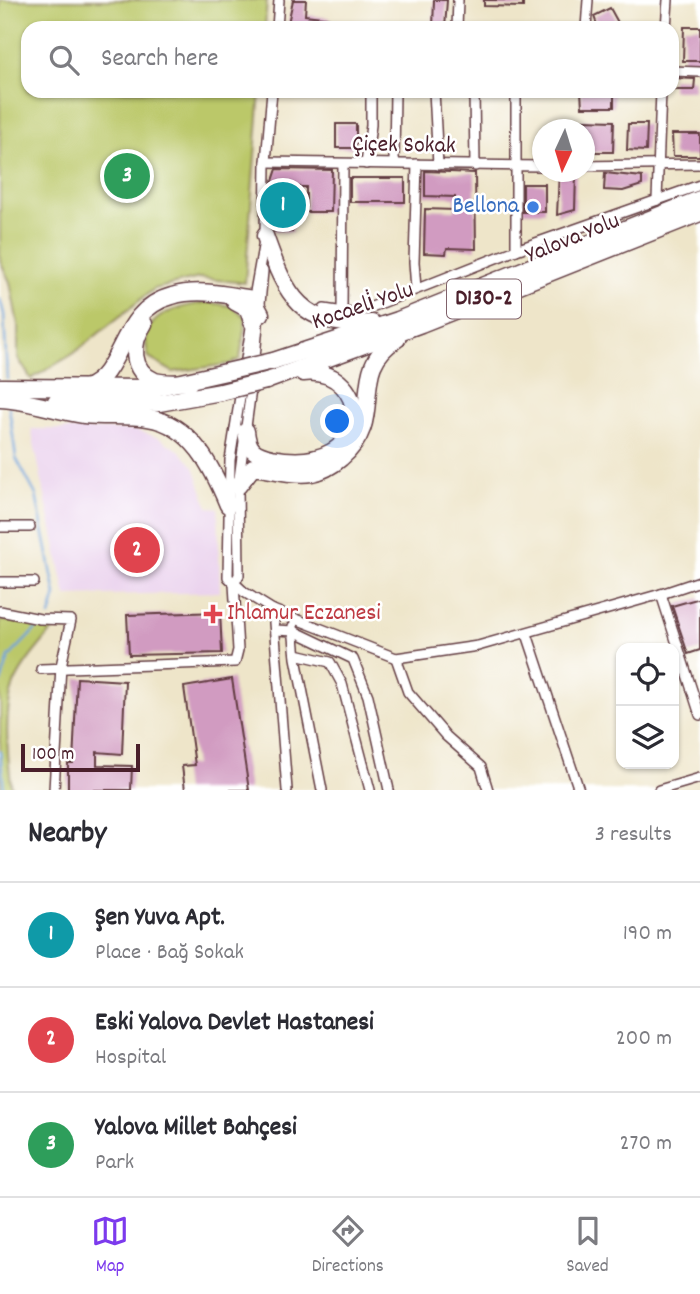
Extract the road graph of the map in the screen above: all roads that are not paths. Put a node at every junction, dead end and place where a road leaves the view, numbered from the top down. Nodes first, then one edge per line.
1 (279, 0) edge
2 (458, 0) edge
3 (588, 0) edge
4 (668, 0) edge
5 (278, 21) edge
6 (457, 21) edge
7 (586, 21) edge
8 (666, 21) edge
9 (679, 71) edge
10 (700, 72) edge
11 (271, 98) edge
12 (371, 98) edge
13 (395, 98) edge
14 (434, 98) edge
15 (474, 98) edge
16 (516, 98) edge
17 (661, 98) edge
18 (266, 162) junction
19 (394, 163) junction
20 (343, 164) junction
21 (366, 164) junction
22 (416, 164) junction
23 (700, 164) edge
24 (439, 165) junction
25 (658, 165) junction
26 (475, 166) junction
27 (532, 166) edge
28 (595, 166) edge
29 (517, 167) junction
30 (700, 185) edge
31 (700, 199) edge
32 (657, 200) junction
33 (700, 213) edge
34 (265, 236) junction
35 (516, 250) junction
36 (416, 289) junction
37 (324, 309) dead end
38 (256, 312) junction
39 (342, 313) junction
40 (398, 320) junction
41 (421, 324) junction
42 (278, 368) junction
43 (189, 383) junction
44 (0, 387) edge
45 (76, 390) junction
46 (23, 394) junction
47 (0, 399) edge
48 (246, 431) junction
49 (238, 485) junction
50 (228, 505) junction
51 (0, 527) edge
52 (30, 527) dead end
53 (700, 581) edge
54 (0, 582) edge
55 (34, 582) dead end
56 (234, 584) junction
57 (661, 594) junction
58 (273, 610) junction
59 (0, 611) edge
60 (293, 618) junction
61 (275, 630) junction
62 (294, 631) junction
63 (527, 634) junction
64 (296, 654) junction
65 (396, 658) junction
66 (61, 666) junction
67 (41, 669) dead end
68 (700, 715) edge
69 (700, 778) edge
70 (54, 790) edge
71 (287, 790) edge
72 (322, 790) edge
73 (370, 790) edge
74 (389, 790) edge
75 (488, 790) edge
76 (579, 790) edge
77 (659, 790) edge

1 - 5 street
2 - 6 street
3 - 7 street
4 - 8 street
9 - 10 street
11 - 18 street
12 - 21 street
13 - 19 street
14 - 24 street
15 - 26 street
16 - 29 street
17 - 25 street
18 - 20 street, Çiçek Sokak
18 - 34 street
19 - 21 street, Çiçek Sokak
19 - 22 street, Çiçek Sokak
20 - 21 street, Çiçek Sokak
20 - 39 street
22 - 24 street, Çiçek Sokak
22 - 36 street
23 - 25 street
24 - 26 street, Çiçek Sokak
25 - 28 street
25 - 32 street
26 - 29 street, Çiçek Sokak
27 - 29 street, Çiçek Sokak
29 - 35 street
30 - 32 street
31 - 40 highway, Kocaeli̇ Yolu / D130-2
32 - 35 street
33 - 41 highway, Yalova Yolu / D130-2
34 - 38 street
34 - 38 street
34 - 40 highway
35 - 36 street
36 - 39 street
37 - 39 street
38 - 43 highway
38 - 45 highway
38 - 48 street
38 - 50 street
40 - 42 highway, Kocaeli̇ Yolu / D130-2
41 - 42 highway, Yalova Yolu / D130-2
41 - 49 highway
42 - 43 highway, D130-2, bridge
42 - 46 highway, Yalova Yolu / D130-2, bridge
42 - 48 highway
43 - 45 highway, D130-2
44 - 46 highway, D130-2
45 - 46 highway, D130-2
46 - 47 highway, D130-2
46 - 50 highway
48 - 49 street
49 - 56 street
50 - 56 street
51 - 52 street
53 - 57 street
54 - 55 street
56 - 58 street
56 - 66 street
57 - 63 street
57 - 68 street
58 - 60 street
58 - 61 street
59 - 66 street
60 - 62 street
60 - 65 street
61 - 62 street
61 - 71 street
62 - 64 street
62 - 74 street
63 - 65 street
63 - 76 street
64 - 72 street
64 - 73 street
65 - 75 street
66 - 67 street
66 - 70 street
69 - 77 street

